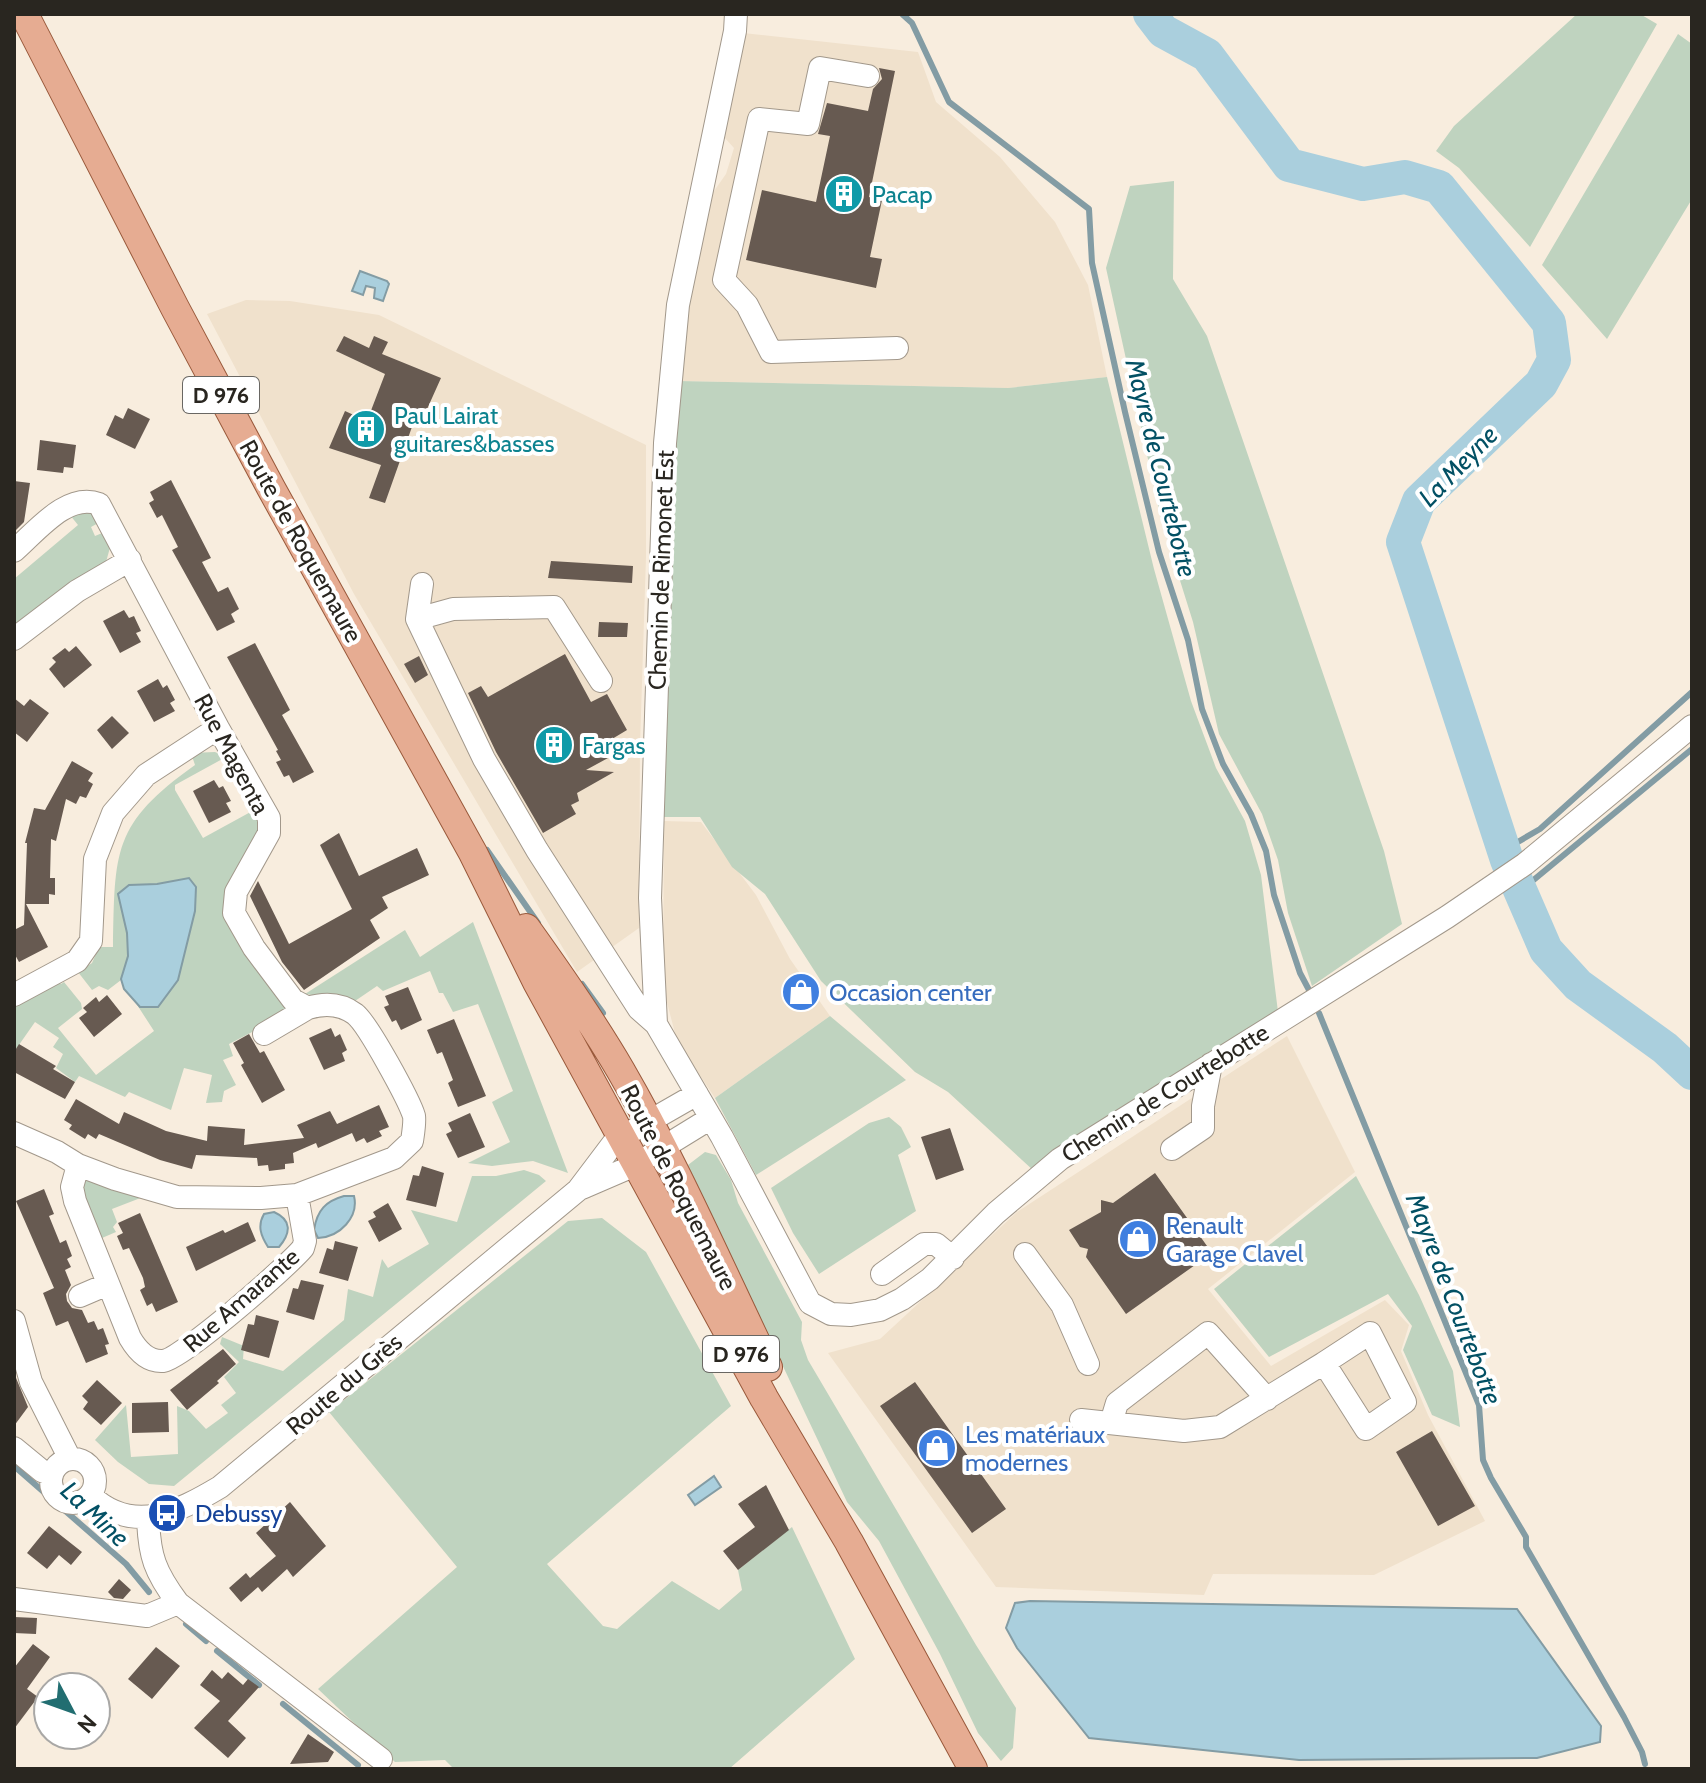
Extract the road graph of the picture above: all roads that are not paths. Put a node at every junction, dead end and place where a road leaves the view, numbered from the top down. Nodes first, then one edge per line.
1 (24, 14) edge
2 (736, 14) edge
3 (868, 76) dead end
4 (897, 348) dead end
5 (14, 551) edge
6 (130, 560) junction
7 (422, 584) dead end
8 (417, 619) junction
9 (14, 639) edge
10 (601, 681) dead end
11 (1692, 726) edge
12 (218, 728) junction
13 (473, 853) junction
14 (14, 995) edge
15 (308, 1008) junction
16 (656, 1024) junction
17 (264, 1034) dead end
18 (1211, 1064) junction
19 (697, 1094) junction
20 (711, 1118) junction
21 (649, 1121) junction
22 (14, 1128) edge
23 (623, 1136) junction
24 (663, 1149) junction
25 (1172, 1149) dead end
26 (638, 1163) junction
27 (78, 1165) junction
28 (578, 1190) junction
29 (297, 1195) junction
30 (1025, 1254) dead end
31 (953, 1258) junction
32 (882, 1274) dead end
33 (108, 1284) junction
34 (80, 1296) dead end
35 (14, 1321) edge
36 (1324, 1363) dead end
37 (1088, 1364) dead end
38 (1267, 1399) junction
39 (1081, 1420) dead end
40 (1111, 1423) junction
41 (14, 1448) edge
42 (70, 1459) junction
43 (52, 1475) junction
44 (91, 1496) junction
45 (148, 1517) junction
46 (849, 1542) junction
47 (14, 1599) edge
48 (178, 1603) junction
49 (381, 1759) dead end
50 (973, 1769) edge

1 - 13 main road, Route de Roquemaure / D 976
2 - 16 street, Chemin de Rimonet Est
3 - 4 street
5 - 6 street, Rue Magenta
6 - 9 street
6 - 12 street, Rue Magenta
7 - 8 street
8 - 10 street
8 - 16 street
11 - 18 street, Chemin de Courtebotte
12 - 14 street
12 - 15 street, Rue Magenta
13 - 21 main road, Route de Roquemaure / D 976
13 - 23 main road, Route de Roquemaure / D 976
15 - 17 street
15 - 29 street
16 - 19 street, Chemin de Rimonet Est
18 - 25 street
18 - 31 street, Chemin de Courtebotte
19 - 20 street, Chemin de Rimonet Est
19 - 21 street
20 - 24 street
20 - 31 street, Chemin de Courtebotte
21 - 23 street
21 - 24 main road, Route de Roquemaure / D 976
22 - 27 street
23 - 26 main road, Route de Roquemaure / D 976
23 - 28 street
24 - 26 street
24 - 46 main road, Route de Roquemaure / D 976
26 - 28 street
26 - 46 main road, Route de Roquemaure / D 976
27 - 29 street
27 - 33 street, Rue Amarante
28 - 45 street, Route du Grès
29 - 33 street, Rue Amarante
30 - 37 street
31 - 32 street
33 - 34 street
35 - 42 street
36 - 38 street
38 - 40 street
38 - 40 street
39 - 40 street
41 - 43 street, Route du Grès
42 - 43 street
42 - 44 street
43 - 44 street, Route du Grès
44 - 45 street, Route du Grès
45 - 48 street
46 - 50 main road, Route de Roquemaure / D 976
47 - 48 street
48 - 49 street

